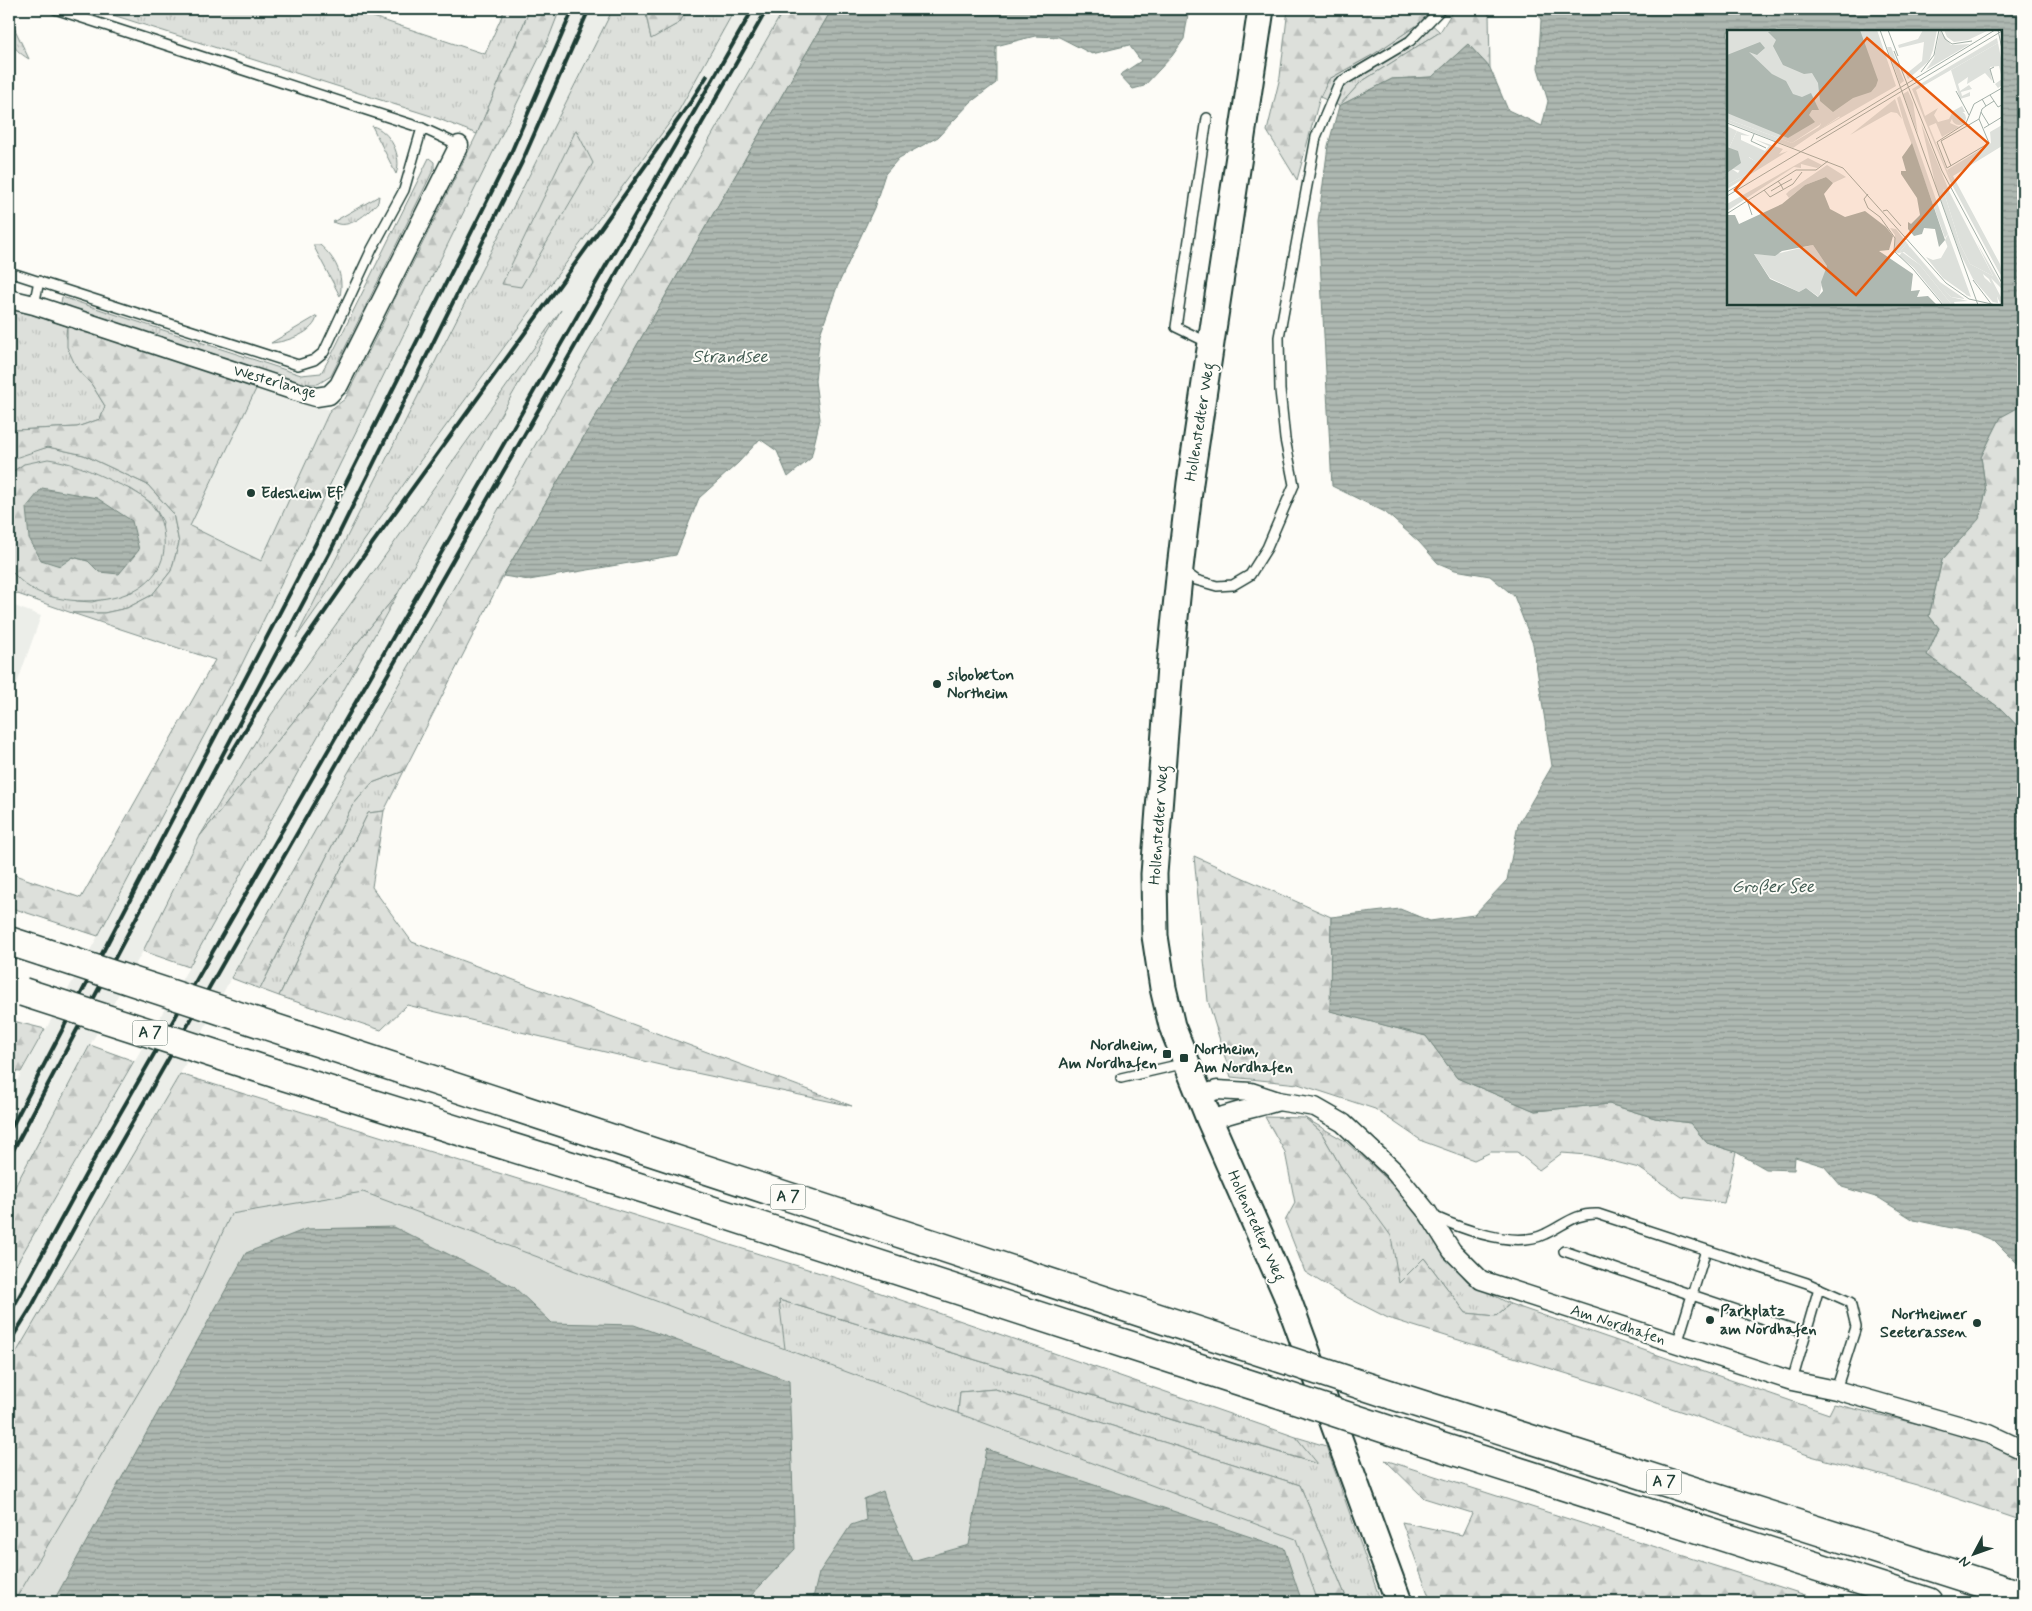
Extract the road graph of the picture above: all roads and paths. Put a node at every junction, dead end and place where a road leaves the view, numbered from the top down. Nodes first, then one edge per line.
1 (55, 9) edge
2 (1261, 9) edge
3 (1441, 9) edge
4 (1207, 118) dead end
5 (422, 128) junction
6 (459, 145) joint
7 (9, 272) edge
8 (39, 281) junction
9 (9, 299) edge
10 (34, 305) junction
11 (1212, 344) junction
12 (1180, 568) junction
13 (9, 941) edge
14 (13, 990) edge
15 (1186, 1063) junction
16 (1122, 1078) dead end
17 (1199, 1096) junction
18 (1278, 1101) junction
19 (1210, 1121) junction
20 (1428, 1213) junction
21 (1706, 1250) junction
22 (1564, 1251) dead end
23 (1819, 1288) junction
24 (1692, 1296) junction
25 (1805, 1334) junction
26 (1677, 1344) junction
27 (1792, 1381) junction
28 (1836, 1390) junction
29 (2023, 1450) edge
30 (2023, 1596) edge
31 (1399, 1602) edge
32 (1928, 1602) edge

1 - 5 lane
2 - 11 main road, Hollenstedter Weg
3 - 12 lane
4 - 11 lane
5 - 6 lane
5 - 8 lane
6 - 10 street, Westerlange
7 - 8 lane
8 - 10 lane
9 - 10 street, Westerlange
11 - 12 main road, Hollenstedter Weg
12 - 15 main road, Hollenstedter Weg
13 - 30 highway, A 7, bridge
14 - 32 highway, A 7, bridge
15 - 16 lane
15 - 17 main road, Hollenstedter Weg
17 - 18 street, Am Nordhafen
17 - 19 main road, Hollenstedter Weg
18 - 19 street, Am Nordhafen
18 - 20 street, Am Nordhafen
19 - 31 main road, Hollenstedter Weg
20 - 21 lane
20 - 26 street, Am Nordhafen
21 - 23 lane
21 - 24 lane
22 - 24 lane
23 - 25 lane
23 - 28 lane
24 - 25 lane
24 - 26 lane
25 - 27 lane
26 - 27 street, Am Nordhafen
27 - 28 street, Am Nordhafen
28 - 29 street, Am Nordhafen

